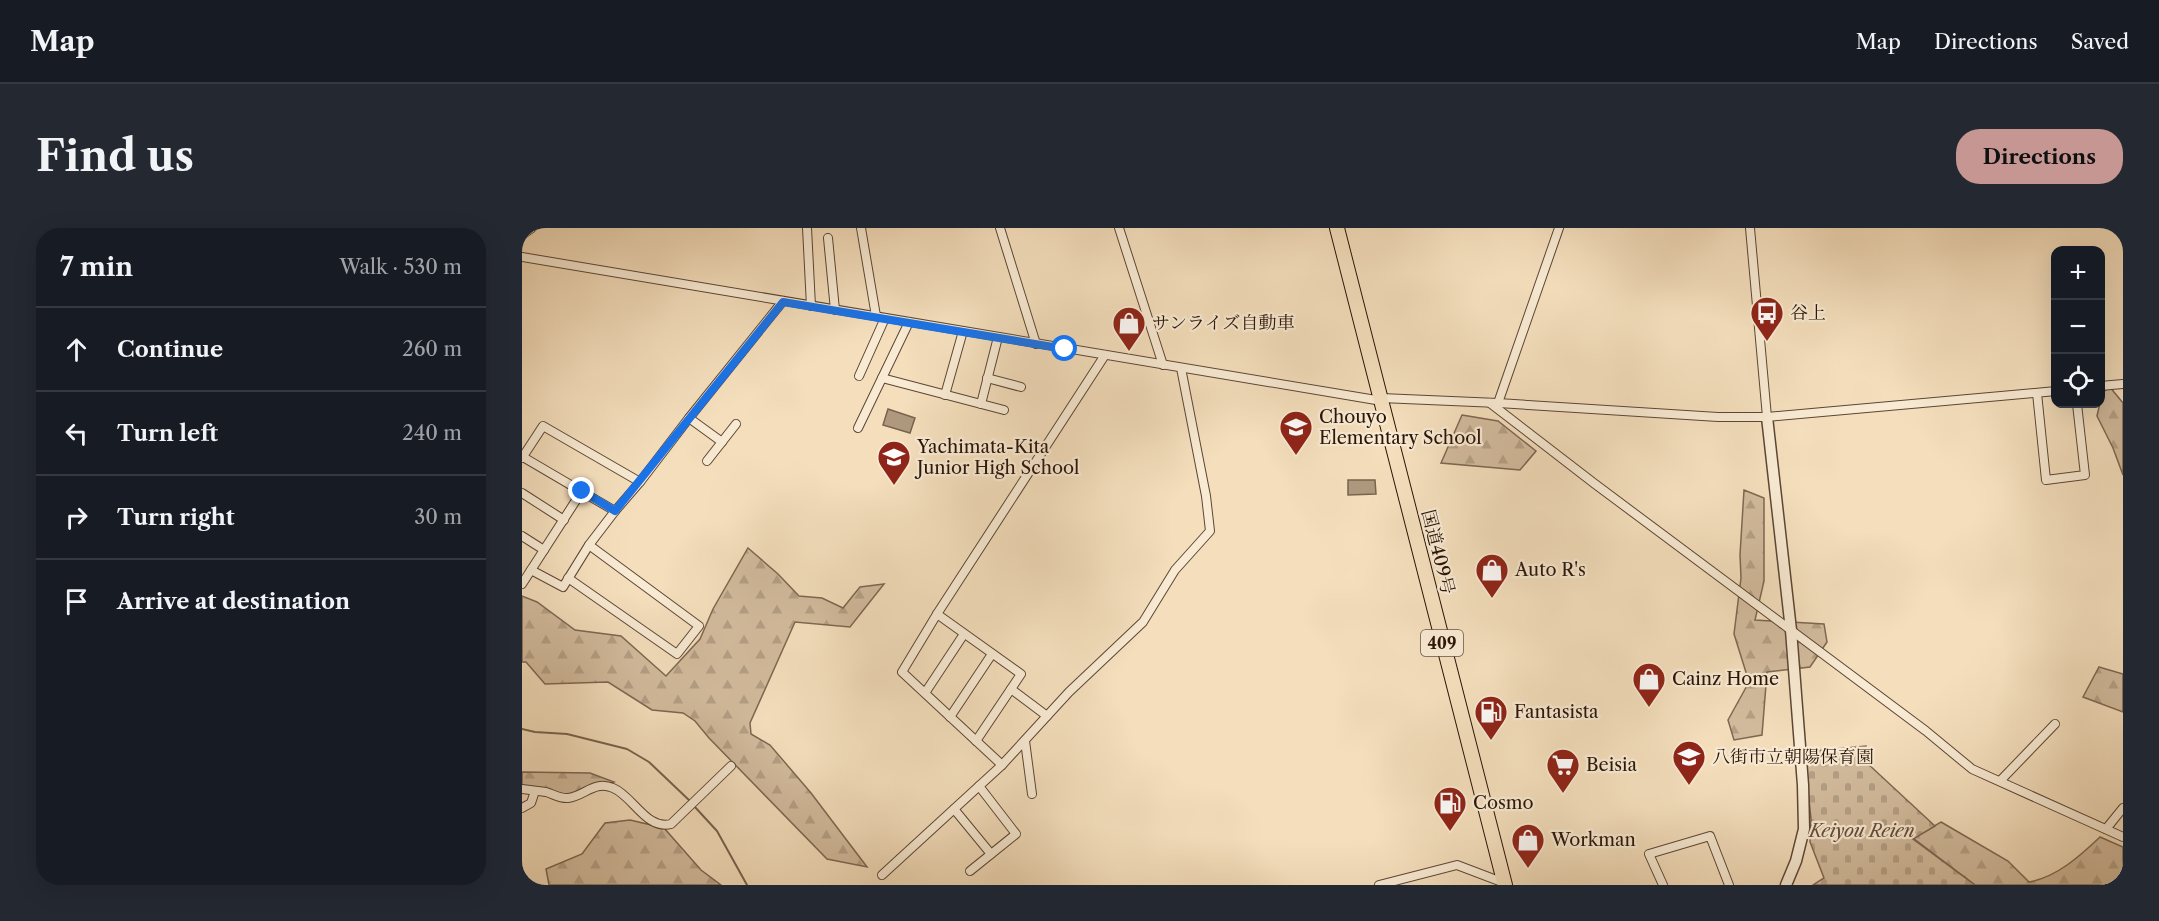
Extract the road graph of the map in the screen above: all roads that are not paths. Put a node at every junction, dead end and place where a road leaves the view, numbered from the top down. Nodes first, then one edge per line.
1 (532, 228) edge
2 (807, 228) edge
3 (861, 228) edge
4 (1000, 228) edge
5 (1119, 228) edge
6 (1337, 228) edge
7 (1559, 228) edge
8 (1750, 228) edge
9 (522, 235) edge
10 (828, 238) dead end
11 (522, 256) edge
12 (783, 302) junction
13 (811, 306) junction
14 (835, 309) junction
15 (876, 316) junction
16 (885, 318) junction
17 (909, 322) junction
18 (963, 332) junction
19 (998, 337) junction
20 (1036, 344) junction
21 (1105, 355) junction
22 (1163, 365) junction
23 (1181, 368) junction
24 (859, 376) dead end
25 (882, 378) junction
26 (987, 378) junction
27 (2123, 384) edge
28 (2105, 386) edge
29 (1021, 387) dead end
30 (2051, 391) edge
31 (2037, 393) junction
32 (945, 394) junction
33 (1381, 400) junction
34 (1494, 403) junction
35 (981, 404) junction
36 (2077, 408) edge
37 (1004, 410) dead end
38 (1767, 417) junction
39 (689, 418) junction
40 (736, 424) dead end
41 (858, 428) dead end
42 (722, 442) junction
43 (523, 458) edge
44 (707, 460) dead end
45 (640, 482) junction
46 (582, 491) junction
47 (522, 493) edge
48 (615, 511) junction
49 (564, 520) junction
50 (522, 536) edge
51 (589, 545) junction
52 (544, 550) junction
53 (531, 570) junction
54 (568, 578) junction
55 (522, 584) edge
56 (937, 614) junction
57 (1791, 630) junction
58 (964, 634) junction
59 (992, 654) junction
60 (1011, 689) junction
61 (925, 693) junction
62 (1047, 716) junction
63 (950, 717) junction
64 (2055, 724) dead end
65 (976, 741) junction
66 (1025, 741) junction
67 (1002, 765) junction
68 (731, 766) dead end
69 (2000, 782) junction
70 (979, 786) junction
71 (522, 789) edge
72 (535, 791) junction
73 (1032, 794) dead end
74 (522, 808) edge
75 (2123, 808) edge
76 (954, 809) junction
77 (2106, 829) junction
78 (2123, 837) edge
79 (991, 854) junction
80 (970, 871) dead end
81 (882, 875) dead end
82 (1507, 884) edge
83 (1379, 885) edge
84 (1663, 885) edge
85 (1729, 885) edge
86 (1786, 885) edge

1 - 9 street
2 - 13 street
3 - 15 street
4 - 20 street
5 - 22 street
6 - 33 highway, 国道409号 / 409
7 - 34 street
8 - 38 street
10 - 14 street
11 - 12 street
12 - 13 street
12 - 39 street
13 - 14 street
14 - 15 street
15 - 16 street
16 - 17 street
16 - 24 street
17 - 18 street
17 - 25 street
18 - 19 street
18 - 32 street
19 - 20 street
19 - 26 street
20 - 21 street
21 - 22 street
21 - 56 street
22 - 23 street
23 - 33 street
23 - 62 street
25 - 32 street
25 - 41 street
26 - 29 street
26 - 35 street
27 - 28 street
30 - 31 street
31 - 36 street
31 - 38 street
32 - 35 street
33 - 34 street
33 - 82 highway, 国道409号 / 409
34 - 38 street
34 - 57 street
35 - 37 street
38 - 57 street
39 - 42 street
39 - 45 street
40 - 42 street
42 - 44 street
43 - 45 street
43 - 46 street
45 - 48 street
46 - 48 street
46 - 49 street
47 - 49 street
48 - 51 street
49 - 52 street
50 - 52 street
51 - 54 street
51 - 54 street
52 - 53 street
53 - 54 street
53 - 55 street
56 - 58 street
56 - 61 street
57 - 69 street
57 - 86 street
58 - 59 street
58 - 61 street
59 - 60 street
59 - 63 street
60 - 62 street
60 - 65 street
61 - 63 street
62 - 66 street
63 - 65 street
64 - 69 street
65 - 67 street
66 - 67 street
66 - 73 street
67 - 70 street
68 - 72 street
69 - 77 street
70 - 76 street
70 - 79 street
71 - 72 street
72 - 74 street
75 - 77 street
76 - 79 street
76 - 81 street
77 - 78 street
79 - 80 street
82 - 83 street
84 - 85 street

